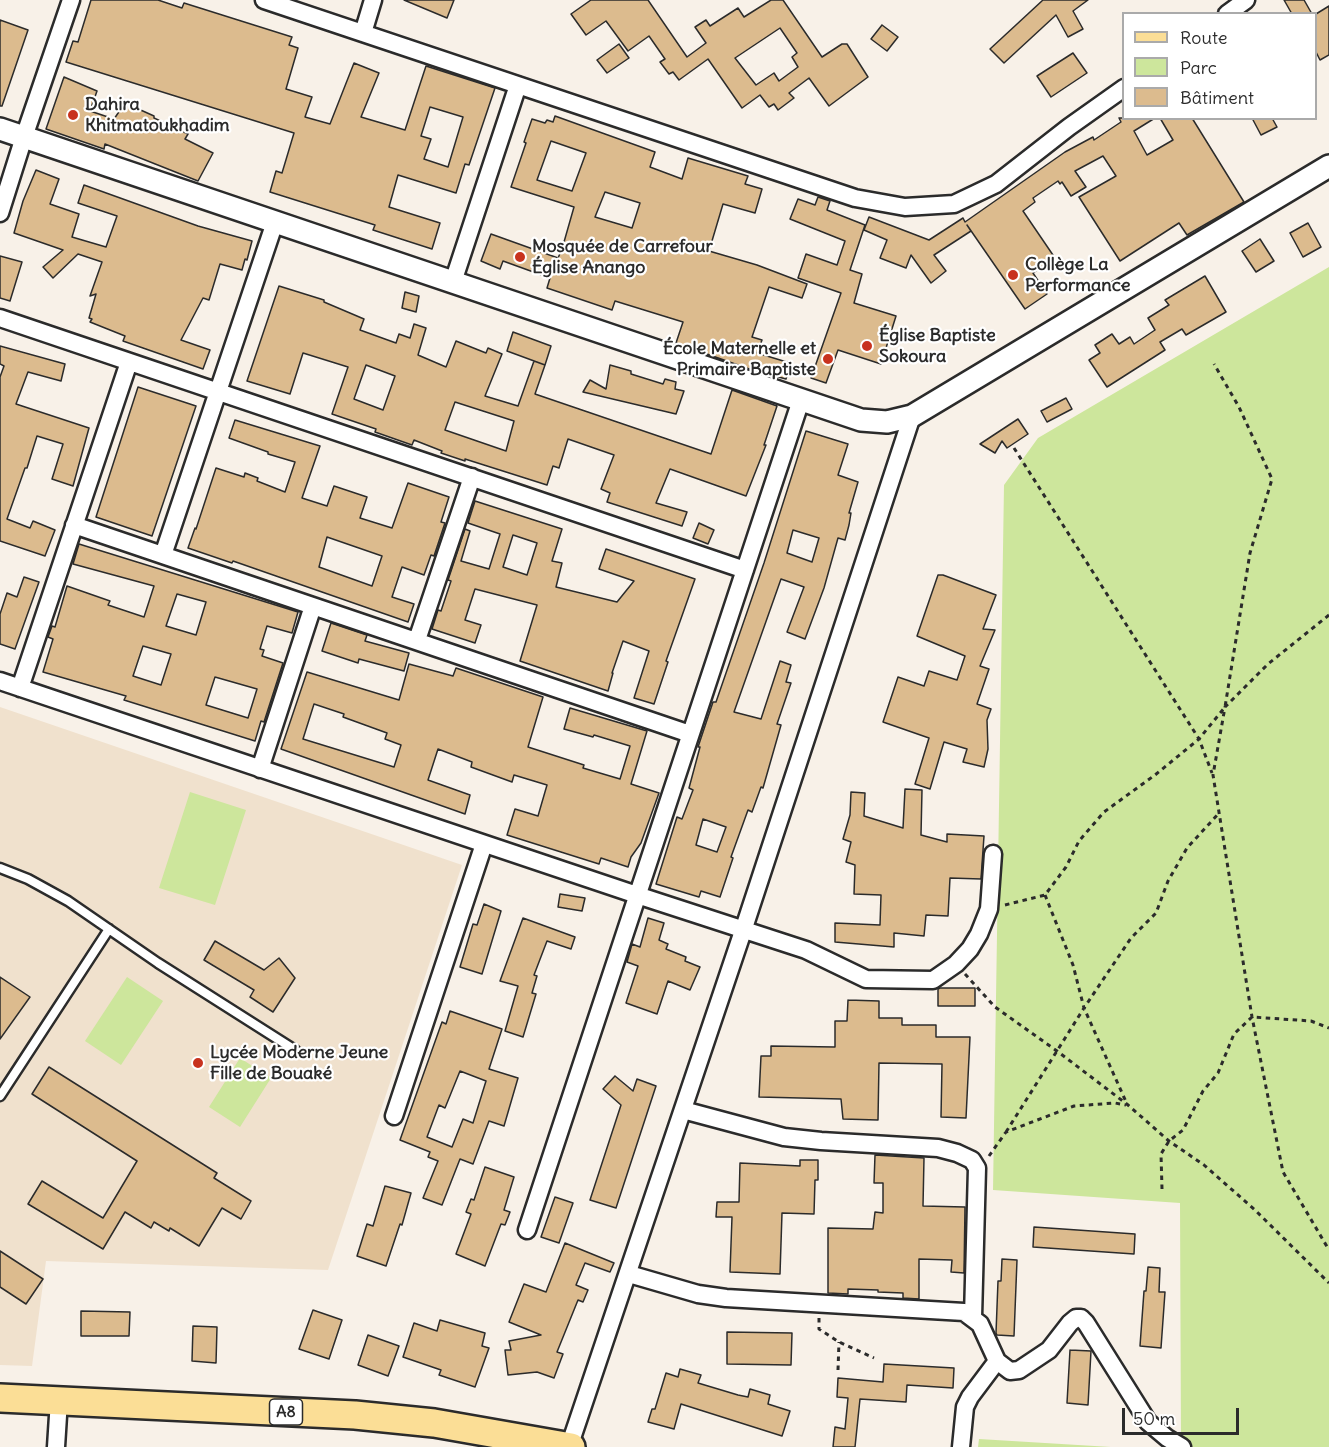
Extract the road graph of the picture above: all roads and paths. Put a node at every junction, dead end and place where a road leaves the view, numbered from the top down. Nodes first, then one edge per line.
1 (71, 0) edge
2 (264, 0) edge
3 (373, 0) edge
4 (1246, 0) edge
5 (1230, 12) edge
6 (363, 33) junction
7 (518, 85) junction
8 (1122, 89) edge
9 (0, 129) edge
10 (24, 137) junction
11 (1329, 166) edge
12 (0, 213) edge
13 (275, 222) junction
14 (453, 282) junction
15 (0, 318) edge
16 (129, 362) junction
17 (1214, 364) dead end
18 (217, 392) junction
19 (801, 400) junction
20 (912, 416) junction
21 (1014, 448) dead end
22 (472, 477) junction
23 (74, 525) junction
24 (163, 555) junction
25 (745, 570) junction
26 (314, 606) junction
27 (1329, 615) edge
28 (417, 640) junction
29 (0, 681) edge
30 (20, 688) junction
31 (1225, 707) junction
32 (690, 734) junction
33 (1199, 739) junction
34 (260, 769) junction
35 (1213, 775) junction
36 (1220, 812) junction
37 (484, 844) junction
38 (993, 854) dead end
39 (0, 868) edge
40 (1045, 895) junction
41 (638, 896) junction
42 (989, 909) junction
43 (109, 929) junction
44 (743, 931) junction
45 (956, 964) junction
46 (1084, 1008) junction
47 (1252, 1017) junction
48 (1329, 1028) edge
49 (294, 1050) dead end
50 (1057, 1051) junction
51 (0, 1096) edge
52 (1128, 1105) junction
53 (683, 1110) junction
54 (394, 1116) dead end
55 (1006, 1132) junction
56 (1169, 1141) junction
57 (977, 1168) junction
58 (1162, 1189) dead end
59 (527, 1230) dead end
60 (1329, 1250) edge
61 (628, 1274) junction
62 (1329, 1283) edge
63 (819, 1305) junction
64 (973, 1317) junction
65 (839, 1342) junction
66 (874, 1358) dead end
67 (997, 1361) junction
68 (838, 1370) dead end
69 (0, 1398) edge
70 (59, 1400) junction
71 (56, 1447) edge
72 (570, 1447) edge
73 (961, 1447) edge
74 (1182, 1447) edge

1 - 10 street
2 - 6 street
3 - 6 street
4 - 5 street
6 - 7 street
7 - 8 street
7 - 14 street
9 - 10 street
10 - 12 street
10 - 13 street
11 - 20 street
13 - 14 street
13 - 18 street
14 - 19 street
15 - 16 street
16 - 18 street
16 - 23 street
17 - 31 path
18 - 22 street
18 - 24 street
19 - 20 street
19 - 25 street
20 - 44 street
21 - 33 path
22 - 25 street
22 - 28 street
23 - 24 street
23 - 30 street
24 - 26 street
25 - 32 street
26 - 28 street
26 - 34 street
27 - 31 path
28 - 32 street
29 - 30 street
30 - 34 street
31 - 33 path
31 - 35 path
32 - 41 street
33 - 35 path
33 - 40 path
34 - 37 street
35 - 36 path
36 - 46 path
36 - 47 path
37 - 41 street
37 - 54 street
38 - 42 street
39 - 43 lane
40 - 42 path
40 - 46 path
41 - 44 street
41 - 59 street
42 - 45 street
43 - 49 lane
43 - 51 lane
44 - 45 street
44 - 53 street
45 - 50 path
46 - 50 path
46 - 52 path
47 - 48 path
47 - 56 path
47 - 60 path
50 - 52 path
50 - 55 path
52 - 55 path
52 - 56 path
53 - 57 street
53 - 61 street
55 - 57 path
56 - 58 path
56 - 62 path
57 - 64 street
61 - 63 street
61 - 72 street
63 - 64 street
63 - 65 path
64 - 67 street
65 - 66 path
65 - 68 path
67 - 73 street
67 - 74 street
69 - 70 main road, A8
70 - 71 street
70 - 72 main road, A8

